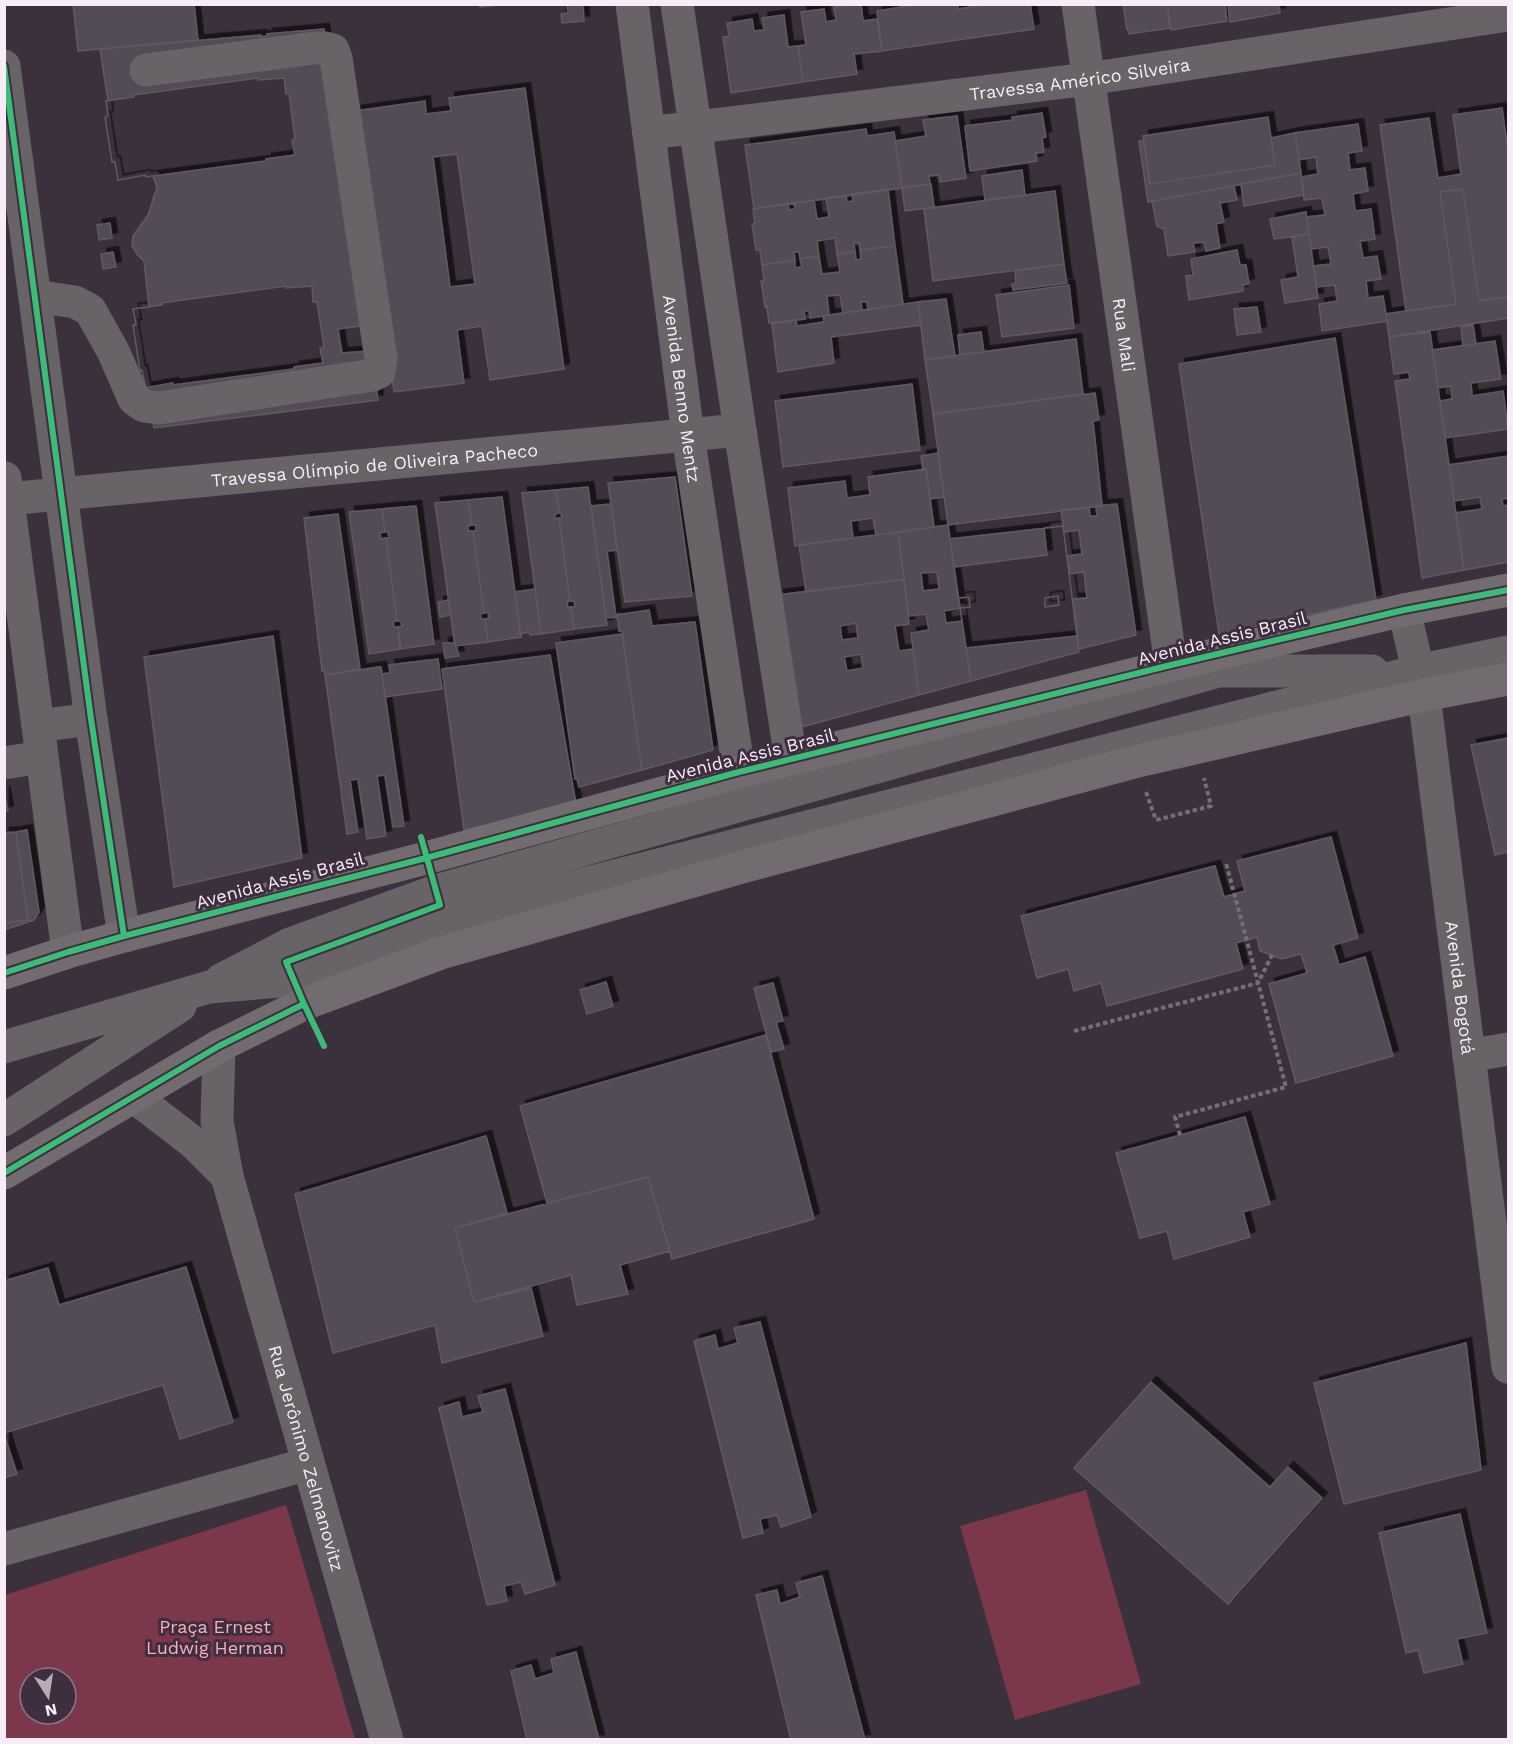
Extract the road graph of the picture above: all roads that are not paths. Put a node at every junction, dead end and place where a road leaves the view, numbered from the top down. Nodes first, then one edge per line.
1 (632, 4) edge
2 (677, 4) edge
3 (1078, 4) edge
4 (1509, 15) edge
5 (4, 66) edge
6 (146, 70) dead end
7 (1088, 79) junction
8 (694, 128) junction
9 (649, 133) junction
10 (35, 296) junction
11 (740, 430) junction
12 (688, 435) junction
13 (6, 487) edge
14 (61, 493) junction
15 (1509, 590) edge
16 (1404, 610) junction
17 (14, 627) edge
18 (1509, 652) edge
19 (1171, 665) junction
20 (1509, 679) edge
21 (1421, 683) junction
22 (91, 719) junction
23 (40, 742) junction
24 (6, 754) edge
25 (791, 760) junction
26 (740, 772) junction
27 (124, 936) junction
28 (68, 952) junction
29 (4, 973) edge
30 (209, 987) junction
31 (219, 1046) junction
32 (4, 1047) edge
33 (1509, 1049) edge
34 (1469, 1056) junction
35 (133, 1096) junction
36 (4, 1120) edge
37 (4, 1173) edge
38 (227, 1176) junction
39 (1509, 1367) edge
40 (308, 1464) junction
41 (4, 1549) edge
42 (387, 1740) edge

1 - 9 street, Avenida Benno Mentz
2 - 8 street
3 - 7 street, Rua Mali
4 - 7 street, Travessa Américo Silveira
5 - 10 street
6 - 10 street
7 - 8 street, Travessa Américo Silveira
7 - 19 street, Rua Mali
8 - 9 street, Travessa Américo Silveira
8 - 11 street
9 - 12 street, Avenida Benno Mentz
10 - 14 street
11 - 12 street, Travessa Olímpio de Oliveira Pacheco
11 - 25 street
12 - 14 street, Travessa Olímpio de Oliveira Pacheco
12 - 26 street, Avenida Benno Mentz
13 - 14 street, Travessa Olímpio de Oliveira Pacheco
13 - 17 street
14 - 22 street
15 - 16 main road, Avenida Assis Brasil
16 - 19 main road, Avenida Assis Brasil
16 - 21 street, Avenida Bogotá
17 - 23 street
18 - 21 street
19 - 25 main road, Avenida Assis Brasil
20 - 21 main road
21 - 30 street
21 - 30 street
21 - 31 main road
21 - 34 street, Avenida Bogotá
22 - 23 street
22 - 27 street
23 - 24 street
23 - 28 street
25 - 26 main road, Avenida Assis Brasil
26 - 27 main road, Avenida Assis Brasil
27 - 28 main road, Avenida Assis Brasil
28 - 29 main road, Avenida Assis Brasil
30 - 32 street
30 - 36 street
31 - 35 main road
31 - 38 street, Rua Jerônimo Zelmanovitz
33 - 34 street
34 - 39 street, Avenida Bogotá
35 - 37 main road
35 - 38 street, Rua Jerônimo Zelmanovitz
38 - 40 street, Rua Jerônimo Zelmanovitz
40 - 41 street
40 - 42 street, Rua Jerônimo Zelmanovitz

